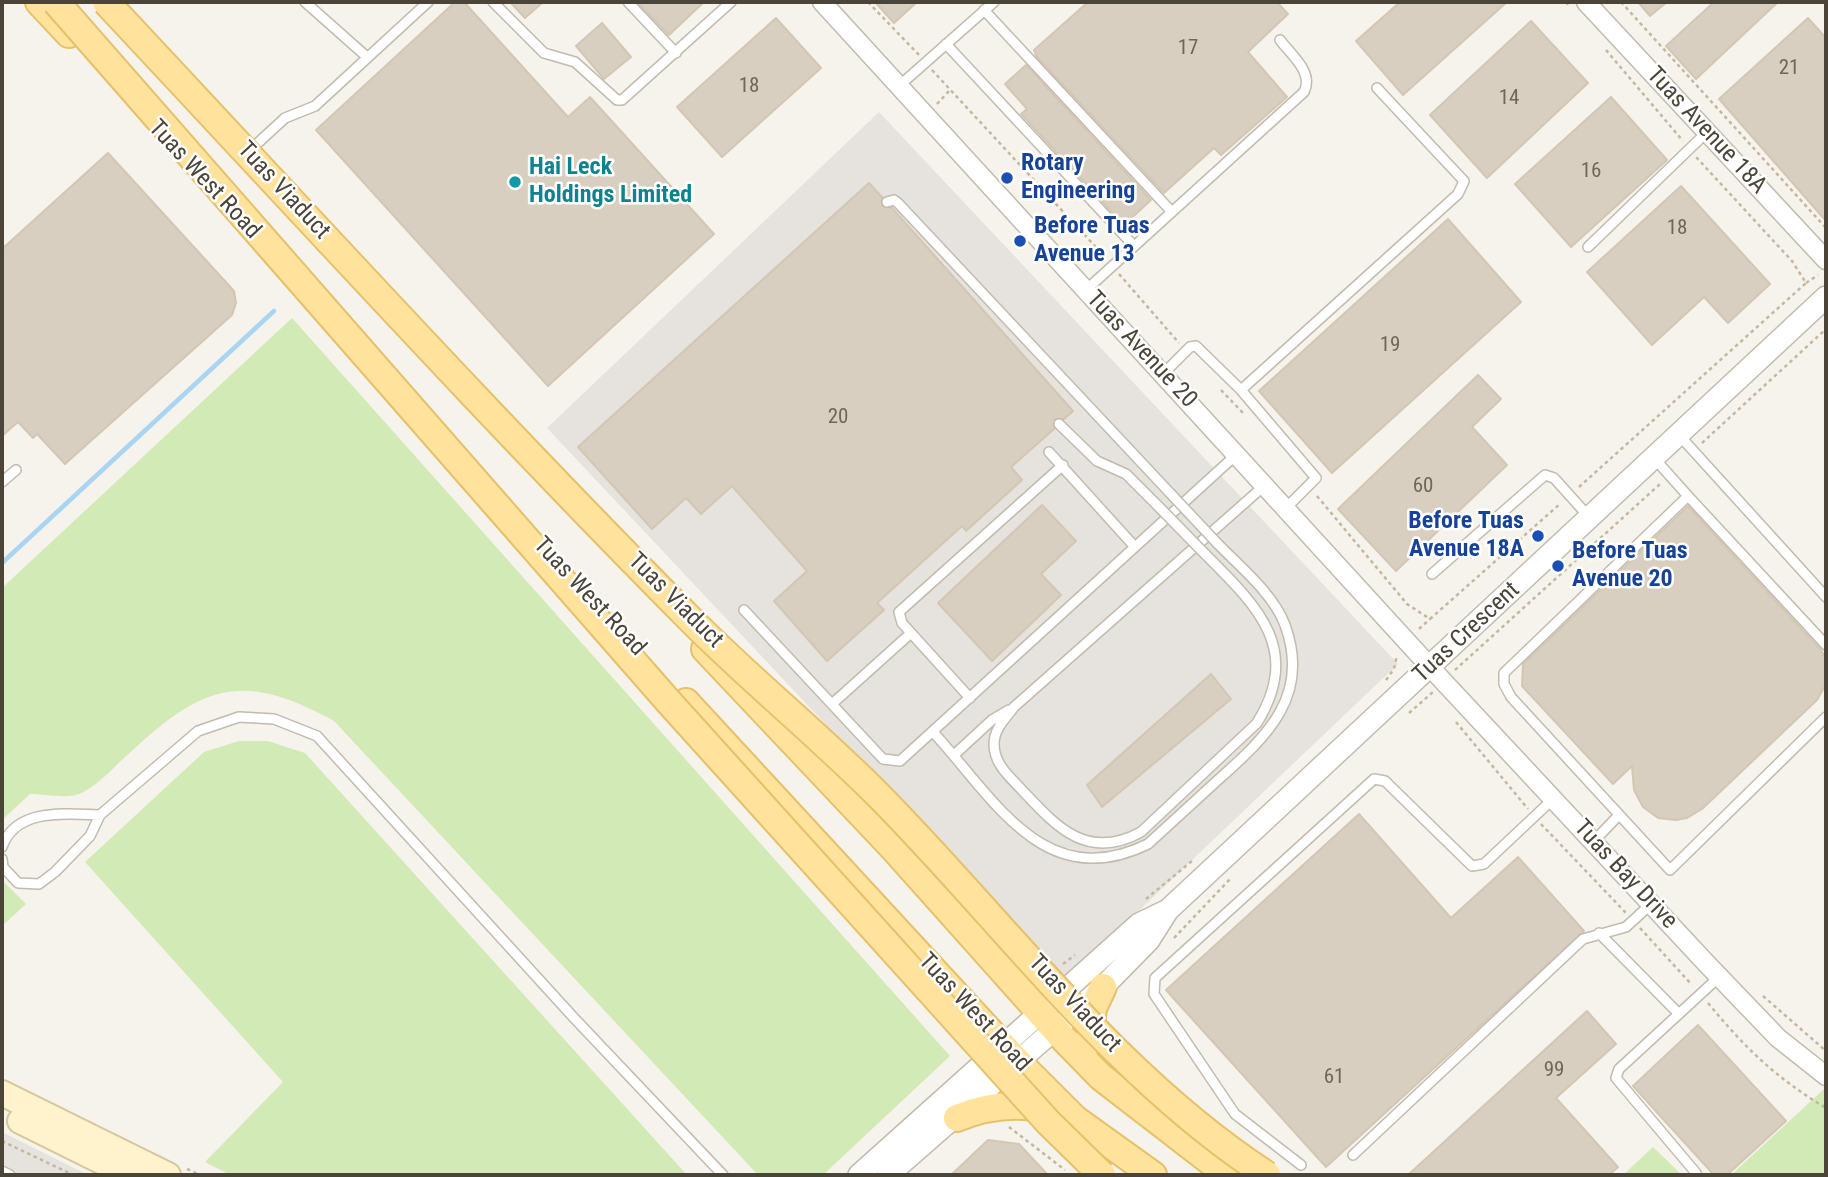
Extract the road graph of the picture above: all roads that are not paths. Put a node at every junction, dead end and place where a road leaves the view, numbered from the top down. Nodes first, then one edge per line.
1 (39, 2) edge
2 (56, 2) edge
3 (97, 2) edge
4 (106, 2) edge
5 (305, 2) edge
6 (428, 2) edge
7 (493, 2) edge
8 (628, 2) edge
9 (731, 2) edge
10 (822, 2) edge
11 (994, 2) edge
12 (1580, 6) edge
13 (984, 10) junction
14 (1280, 40) dead end
15 (946, 44) junction
16 (676, 52) junction
17 (367, 57) junction
18 (899, 86) junction
19 (1377, 88) dead end
20 (1707, 132) junction
21 (242, 159) junction
22 (887, 202) dead end
23 (1172, 212) junction
24 (1134, 246) junction
25 (1588, 247) dead end
26 (1826, 260) edge
27 (1086, 290) junction
28 (1826, 298) edge
29 (1163, 374) junction
30 (1241, 390) junction
31 (1059, 424) dead end
32 (1687, 442) junction
33 (1049, 452) dead end
34 (1237, 454) junction
35 (1654, 458) junction
36 (1063, 465) junction
37 (16, 470) dead end
38 (2, 482) edge
39 (1265, 485) junction
40 (1688, 496) junction
41 (1286, 508) junction
42 (1590, 518) junction
43 (1135, 547) junction
44 (1432, 574) dead end
45 (1826, 597) edge
46 (744, 610) dead end
47 (911, 633) junction
48 (1826, 645) edge
49 (1437, 674) junction
50 (970, 698) junction
51 (832, 704) junction
52 (1013, 707) junction
53 (1826, 717) edge
54 (933, 732) junction
55 (954, 755) junction
56 (1553, 799) junction
57 (100, 815) junction
58 (1618, 816) junction
59 (1593, 842) junction
60 (2, 847) edge
61 (2, 859) edge
62 (1651, 904) junction
63 (1168, 910) junction
64 (1599, 933) junction
65 (1720, 977) junction
66 (1103, 987) junction
67 (1679, 1014) junction
68 (1047, 1022) junction
69 (1011, 1054) junction
70 (1826, 1076) edge
71 (1101, 1077) junction
72 (2, 1093) edge
73 (2, 1111) edge
74 (957, 1118) junction
75 (1075, 1119) junction
76 (1353, 1156) dead end
77 (1301, 1165) dead end
78 (2, 1171) edge
79 (1696, 1173) dead end
80 (10, 1175) edge
81 (129, 1175) edge
82 (168, 1175) edge
83 (723, 1175) edge
84 (859, 1175) edge
85 (888, 1175) edge
86 (1102, 1175) edge
87 (1153, 1175) edge
88 (1228, 1175) edge
89 (1267, 1175) edge

1 - 69 main road, Tuas West Road
2 - 86 main road, Tuas Viaduct, bridge
3 - 21 main road, Tuas West Road
4 - 89 main road, Tuas Viaduct, bridge
5 - 17 lane
6 - 17 lane
7 - 16 lane
8 - 16 lane
9 - 16 lane
10 - 18 street, Tuas Avenue 20
11 - 13 lane
12 - 20 street, Tuas Avenue 18A
13 - 15 lane
13 - 23 lane
14 - 23 lane
15 - 18 lane
15 - 24 lane
17 - 21 lane
18 - 27 street, Tuas Avenue 20
19 - 30 lane
20 - 25 lane
20 - 26 street, Tuas Avenue 18A
21 - 68 main road, Tuas West Road
22 - 55 lane, bridge
23 - 24 lane
24 - 27 lane
27 - 29 street, Tuas Avenue 20
28 - 32 street, Tuas Crescent
29 - 30 lane
29 - 34 street, Tuas Avenue 20
30 - 41 lane
31 - 52 lane, bridge
32 - 35 street, Tuas Crescent
32 - 45 lane
33 - 36 lane
34 - 39 street, Tuas Avenue 20
34 - 43 lane
35 - 40 lane
35 - 42 street, Tuas Crescent
36 - 43 lane
36 - 47 lane
37 - 38 lane
39 - 41 street, Tuas Avenue 20
39 - 52 lane
40 - 48 lane
40 - 58 lane
41 - 49 street, Tuas Avenue 20
42 - 44 lane
42 - 49 street, Tuas Crescent
43 - 50 lane
46 - 51 lane
47 - 50 lane
47 - 51 lane
49 - 56 street, Tuas Bay Drive
49 - 63 street, Tuas Crescent
50 - 54 lane
51 - 54 lane
52 - 55 lane
53 - 58 lane
54 - 55 lane
56 - 59 street, Tuas Bay Drive
56 - 77 lane
57 - 60 lane
57 - 61 lane
57 - 83 lane
58 - 59 lane
59 - 62 street, Tuas Bay Drive
62 - 64 lane
62 - 65 street, Tuas Bay Drive
63 - 66 street, Tuas Crescent
63 - 68 street, Tuas Crescent
64 - 67 lane
64 - 76 lane
65 - 67 lane
65 - 70 street, Tuas Bay Drive
66 - 68 street, Tuas Crescent
66 - 71 main road
67 - 79 lane
68 - 69 street, Tuas Crescent
68 - 71 main road, Tuas West Road
69 - 74 street, Tuas Crescent
69 - 75 main road, Tuas West Road
69 - 84 street, Tuas Crescent
71 - 88 main road, Tuas West Road
72 - 82 main road
73 - 81 main road
74 - 75 main road
74 - 85 street, Tuas Crescent
75 - 87 main road, Tuas West Road
78 - 80 lane

